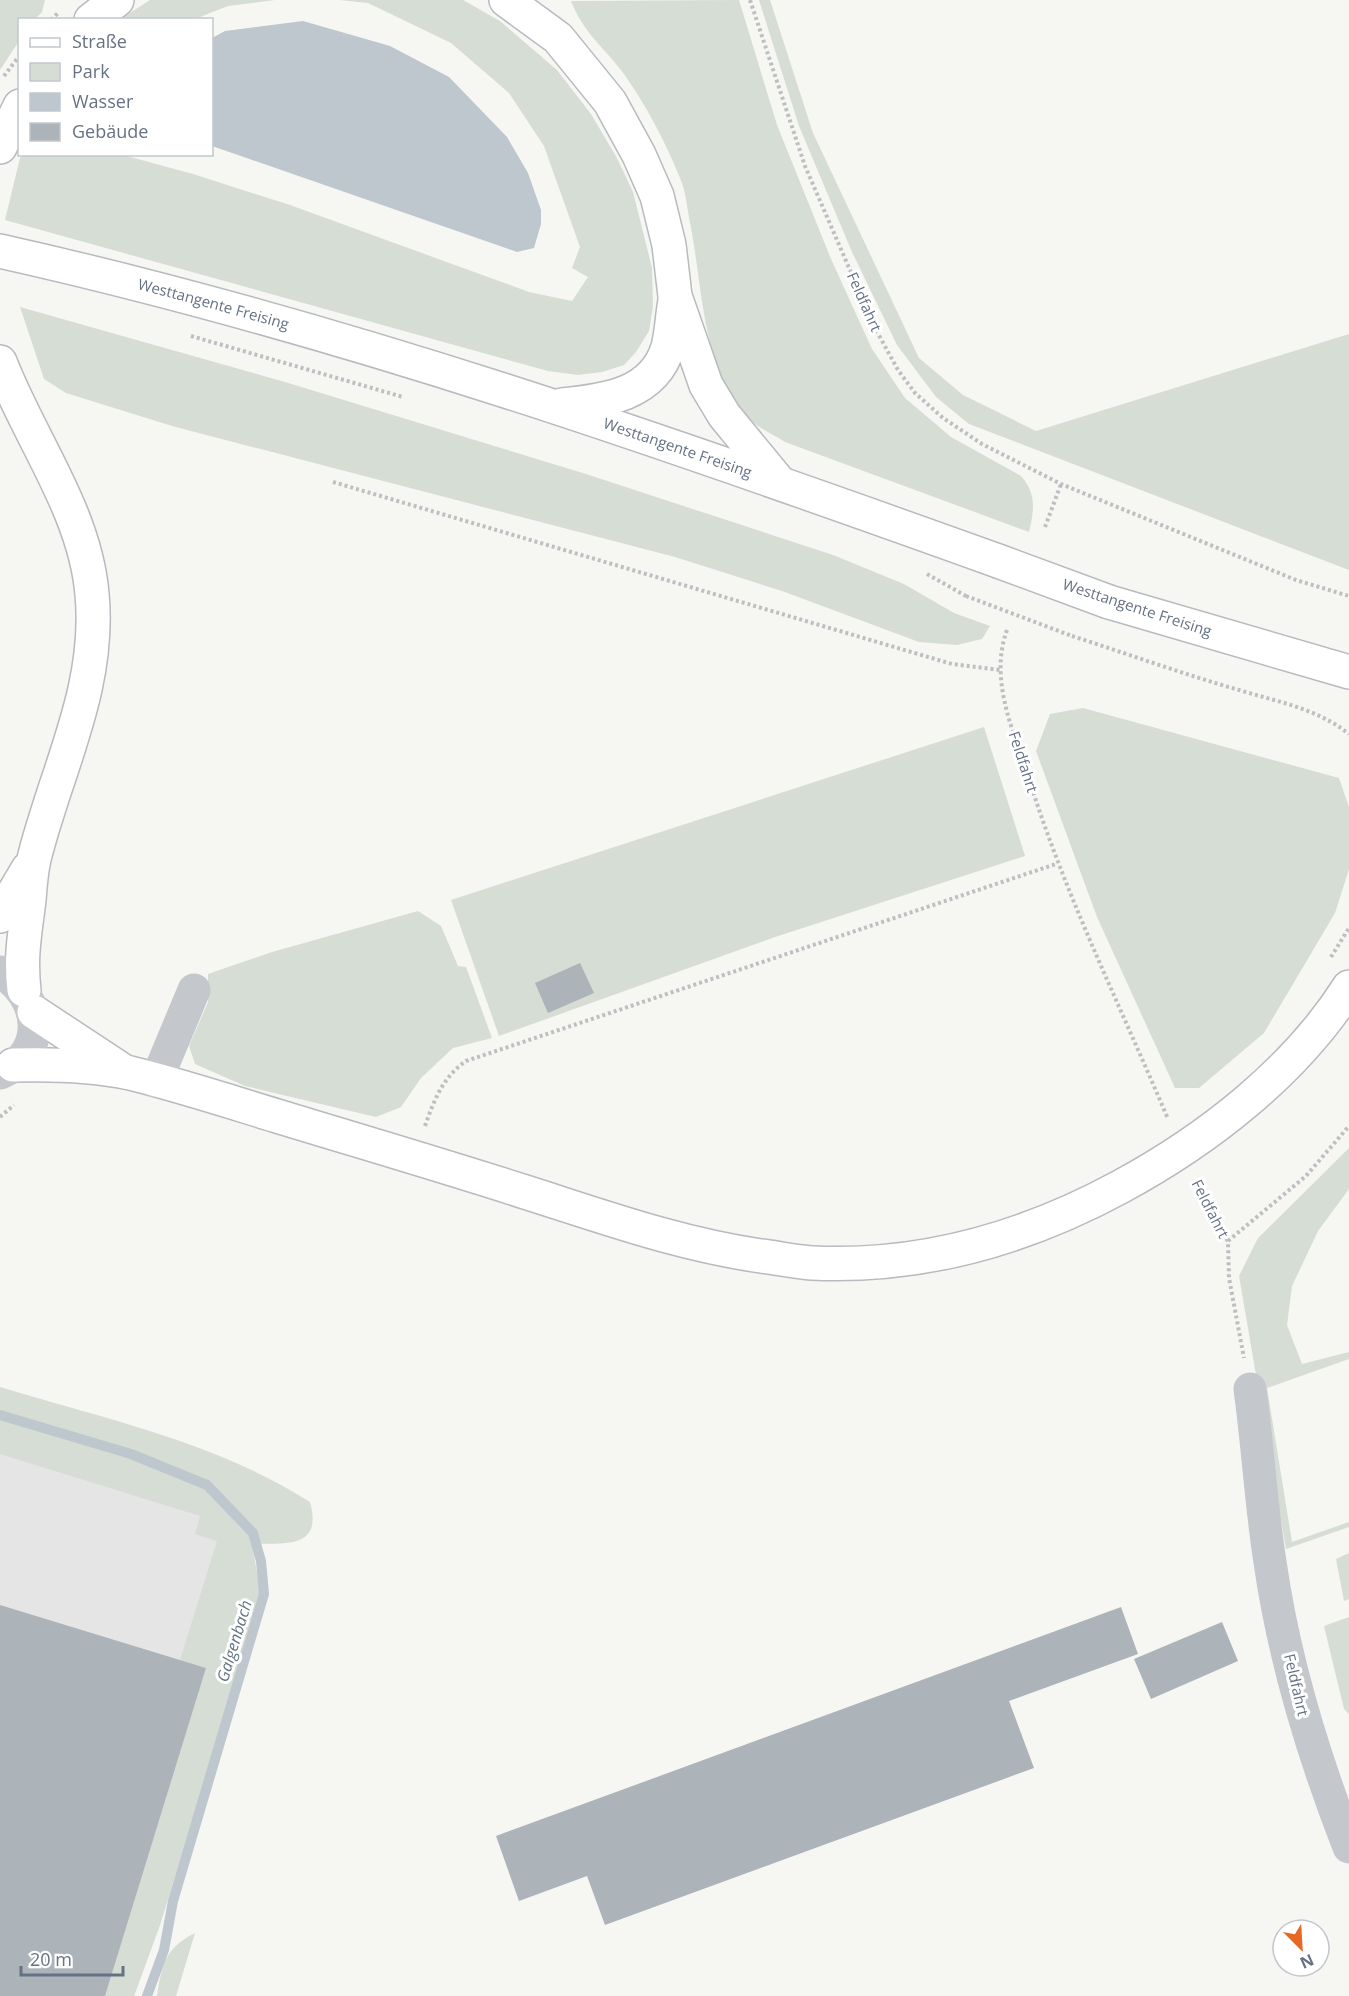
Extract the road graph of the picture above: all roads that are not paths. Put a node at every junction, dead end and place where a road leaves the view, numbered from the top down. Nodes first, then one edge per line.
1 (117, 0) edge
2 (513, 2) edge
3 (94, 18) edge
4 (18, 110) edge
5 (0, 147) edge
6 (0, 251) edge
7 (675, 296) junction
8 (0, 362) edge
9 (552, 405) junction
10 (779, 482) junction
11 (1342, 675) edge
12 (33, 860) junction
13 (0, 916) edge
14 (1349, 987) edge
15 (194, 990) dead end
16 (19, 992) edge
17 (7, 1069) edge
18 (141, 1077) junction
19 (1250, 1389) road end
20 (1349, 1847) edge

1 - 3 main road
2 - 7 main road
4 - 5 main road
6 - 9 main road, Westtangente Freising
7 - 9 main road
7 - 10 main road
8 - 12 main road
9 - 10 main road, Westtangente Freising
10 - 11 main road, Westtangente Freising, bridge
12 - 13 main road
12 - 16 main road
14 - 18 main road
15 - 18 street
16 - 17 street
16 - 18 main road
17 - 18 main road
19 - 20 street, Feldfahrt

